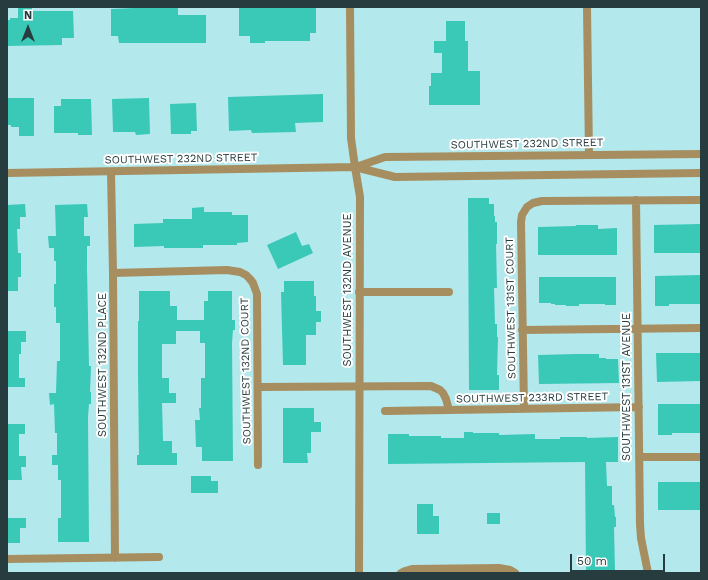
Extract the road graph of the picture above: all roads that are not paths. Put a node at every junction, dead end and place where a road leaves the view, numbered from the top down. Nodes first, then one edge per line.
1 (350, 7) edge
2 (587, 7) edge
3 (701, 154) edge
4 (589, 155) junction
5 (355, 167) junction
6 (111, 172) junction
7 (7, 173) edge
8 (701, 173) edge
9 (636, 200) junction
10 (701, 200) edge
11 (113, 273) junction
12 (359, 292) junction
13 (449, 292) dead end
14 (701, 328) edge
15 (638, 329) junction
16 (522, 330) junction
17 (359, 386) junction
18 (258, 387) junction
19 (639, 407) junction
20 (524, 409) junction
21 (449, 410) junction
22 (385, 411) dead end
23 (639, 457) junction
24 (701, 457) edge
25 (258, 465) dead end
26 (159, 557) dead end
27 (115, 558) junction
28 (7, 559) edge
29 (359, 573) edge
30 (401, 573) edge
31 (515, 573) edge
32 (648, 573) edge

1 - 5 street, SOUTHWEST 132ND AVENUE
2 - 4 street
3 - 4 street, SOUTHWEST 232ND STREET
4 - 5 street, SOUTHWEST 232ND STREET
5 - 6 street, SOUTHWEST 232ND STREET
5 - 8 street, SOUTHWEST 232ND STREET
5 - 12 street, SOUTHWEST 132ND AVENUE
6 - 7 street, SOUTHWEST 232ND STREET
6 - 11 street, SOUTHWEST 132ND PLACE
9 - 10 street
9 - 15 street, SOUTHWEST 131ST AVENUE
9 - 16 street, SOUTHWEST 131ST COURT
11 - 18 street, SOUTHWEST 132ND COURT
11 - 27 street, SOUTHWEST 132ND PLACE
12 - 13 street
12 - 17 street, SOUTHWEST 132ND AVENUE
14 - 15 street
15 - 16 street
15 - 19 street, SOUTHWEST 131ST AVENUE
16 - 20 street, SOUTHWEST 131ST COURT
17 - 18 street, SOUTHWEST 233RD STREET
17 - 21 street, SOUTHWEST 233RD STREET
17 - 29 street, SOUTHWEST 132ND AVENUE
18 - 25 street, SOUTHWEST 132ND COURT
19 - 20 street, SOUTHWEST 233RD STREET
19 - 23 street, SOUTHWEST 131ST AVENUE
20 - 21 street, SOUTHWEST 233RD STREET
21 - 22 street, SOUTHWEST 233RD STREET
23 - 24 street
23 - 32 street, SOUTHWEST 131ST AVENUE
26 - 27 street
27 - 28 street
30 - 31 street

